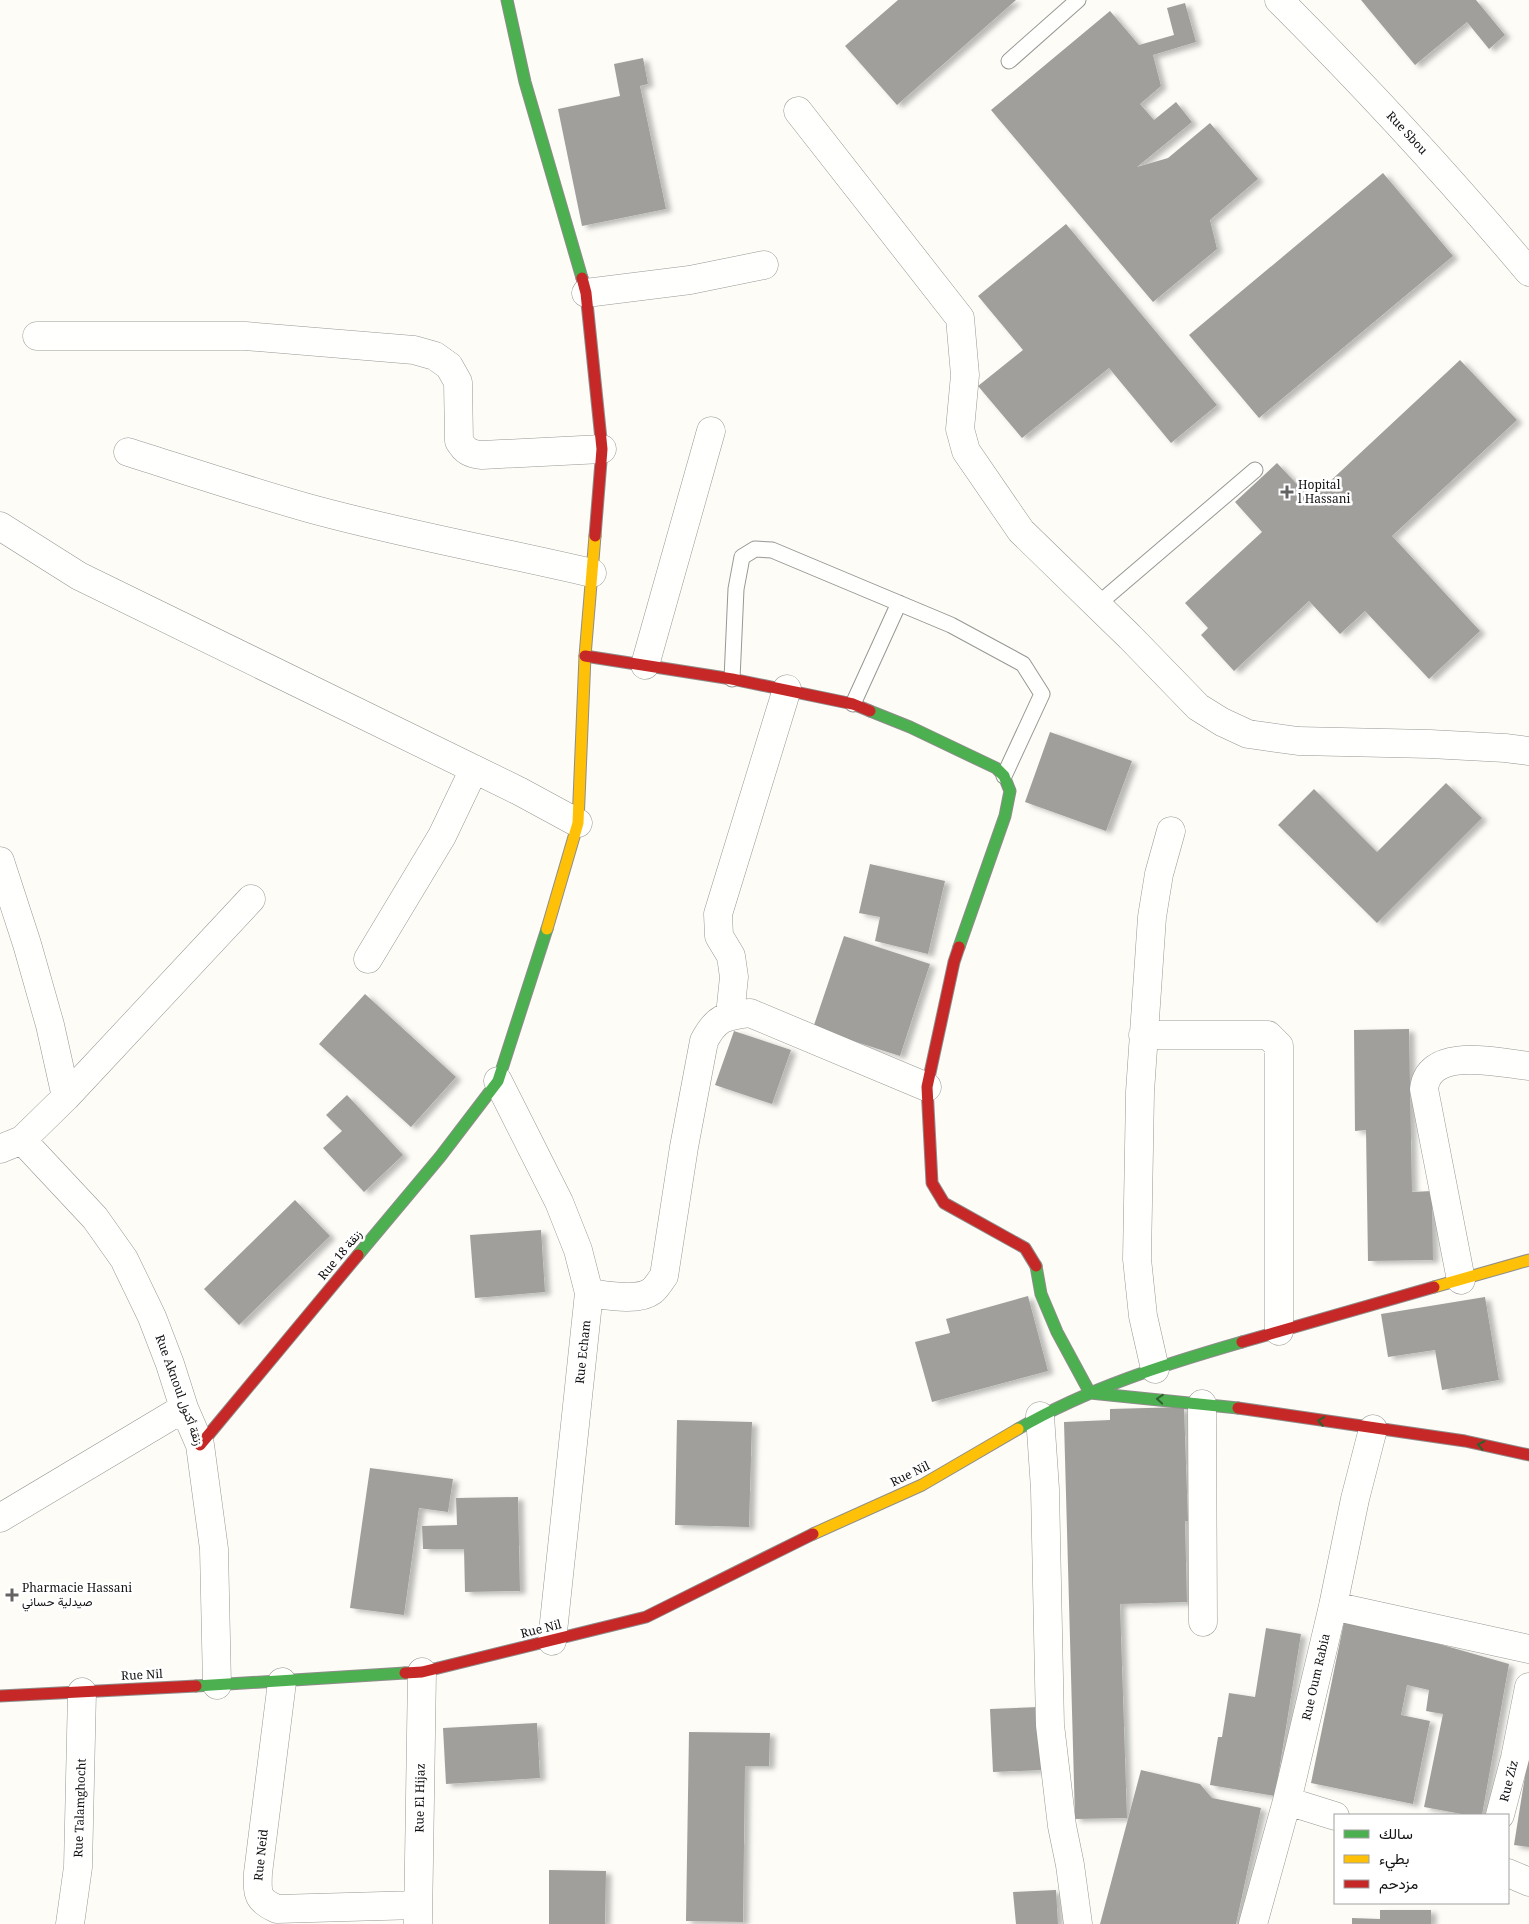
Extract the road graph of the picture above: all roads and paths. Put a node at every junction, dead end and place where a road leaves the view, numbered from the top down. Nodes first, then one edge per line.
1 (507, 0) edge
2 (1078, 0) edge
3 (1279, 0) edge
4 (1009, 61) dead end
5 (798, 111) dead end
6 (764, 265) dead end
7 (1529, 272) edge
8 (586, 293) junction
9 (37, 336) dead end
10 (711, 431) dead end
11 (602, 449) junction
12 (128, 452) dead end
13 (1255, 470) dead end
14 (0, 526) edge
15 (592, 573) junction
16 (899, 603) junction
17 (1097, 605) junction
18 (585, 656) junction
19 (645, 665) junction
20 (732, 679) junction
21 (787, 689) junction
22 (853, 704) junction
23 (1529, 751) edge
24 (474, 769) junction
25 (1004, 776) junction
26 (578, 823) junction
27 (1171, 831) dead end
28 (0, 861) edge
29 (251, 899) dead end
30 (368, 959) dead end
31 (730, 1015) junction
32 (1143, 1035) junction
33 (1529, 1066) edge
34 (498, 1081) junction
35 (927, 1087) junction
36 (66, 1097) junction
37 (11, 1144) edge
38 (1529, 1260) edge
39 (1461, 1280) junction
40 (589, 1293) junction
41 (1279, 1331) junction
42 (1155, 1369) junction
43 (1090, 1393) junction
44 (1202, 1404) junction
45 (184, 1408) junction
46 (1040, 1416) junction
47 (1373, 1429) junction
48 (200, 1444) junction
49 (1529, 1455) edge
50 (0, 1518) edge
51 (1333, 1606) junction
52 (1203, 1622) dead end
53 (552, 1640) junction
54 (1529, 1649) edge
55 (422, 1672) junction
56 (282, 1682) junction
57 (217, 1685) junction
58 (1529, 1687) edge
59 (82, 1692) junction
60 (0, 1696) edge
61 (1287, 1801) junction
62 (1500, 1814) edge
63 (1334, 1816) edge
64 (1509, 1873) edge
65 (1529, 1882) edge
66 (418, 1915) edge
67 (70, 1924) edge
68 (1078, 1924) edge
69 (1253, 1924) edge

1 - 8 street, Rue 18 زنقة
2 - 4 lane
3 - 7 street, Rue Sbou
5 - 17 street
6 - 8 street
8 - 11 street, Rue 18 زنقة
9 - 11 street
10 - 19 street
11 - 15 street, Rue 18 زنقة
12 - 15 street
13 - 17 lane
14 - 24 street
15 - 18 street, Rue 18 زنقة
16 - 20 lane
16 - 22 lane
16 - 25 lane
17 - 23 street
18 - 19 street
18 - 26 street, Rue 18 زنقة
19 - 20 street
20 - 21 street
21 - 22 street
21 - 31 street
22 - 25 street
24 - 26 street
24 - 30 street
25 - 35 street
26 - 34 street, Rue 18 زنقة
27 - 32 street
28 - 36 street
29 - 36 street
31 - 35 street
31 - 40 street
32 - 41 street
32 - 42 street
33 - 39 street
34 - 40 street, Rue Echam
34 - 48 street, Rue 18 زنقة
35 - 43 street
36 - 37 street
37 - 45 street, Rue Aknoul زنقة أكنول
38 - 39 street, Rue Nil
39 - 41 street, Rue Nil
40 - 53 street, Rue Echam
41 - 42 street, Rue Nil
42 - 43 street, Rue Nil
44 -> 43 street
43 - 46 street, Rue Nil
47 -> 44 street
44 - 52 street
45 - 48 street, Rue Aknoul زنقة أكنول
45 - 50 street
46 - 53 street, Rue Nil
46 - 68 street
49 -> 47 street
47 - 51 street, Rue Oum Rabia
48 - 57 street, Rue Aknoul زنقة أكنول
51 - 54 street
51 - 61 street, Rue Oum Rabia
53 - 55 street, Rue Nil
55 - 56 street, Rue Nil
55 - 66 street, Rue El Hijaz
56 - 57 street, Rue Nil
56 - 66 street, Rue Neid
57 - 59 street, Rue Nil
58 - 62 street, Rue Ziz
59 - 60 street, Rue Nil
59 - 67 street, Rue Talamghocht
61 - 63 street
61 - 69 street, Rue Oum Rabia
64 - 65 street

